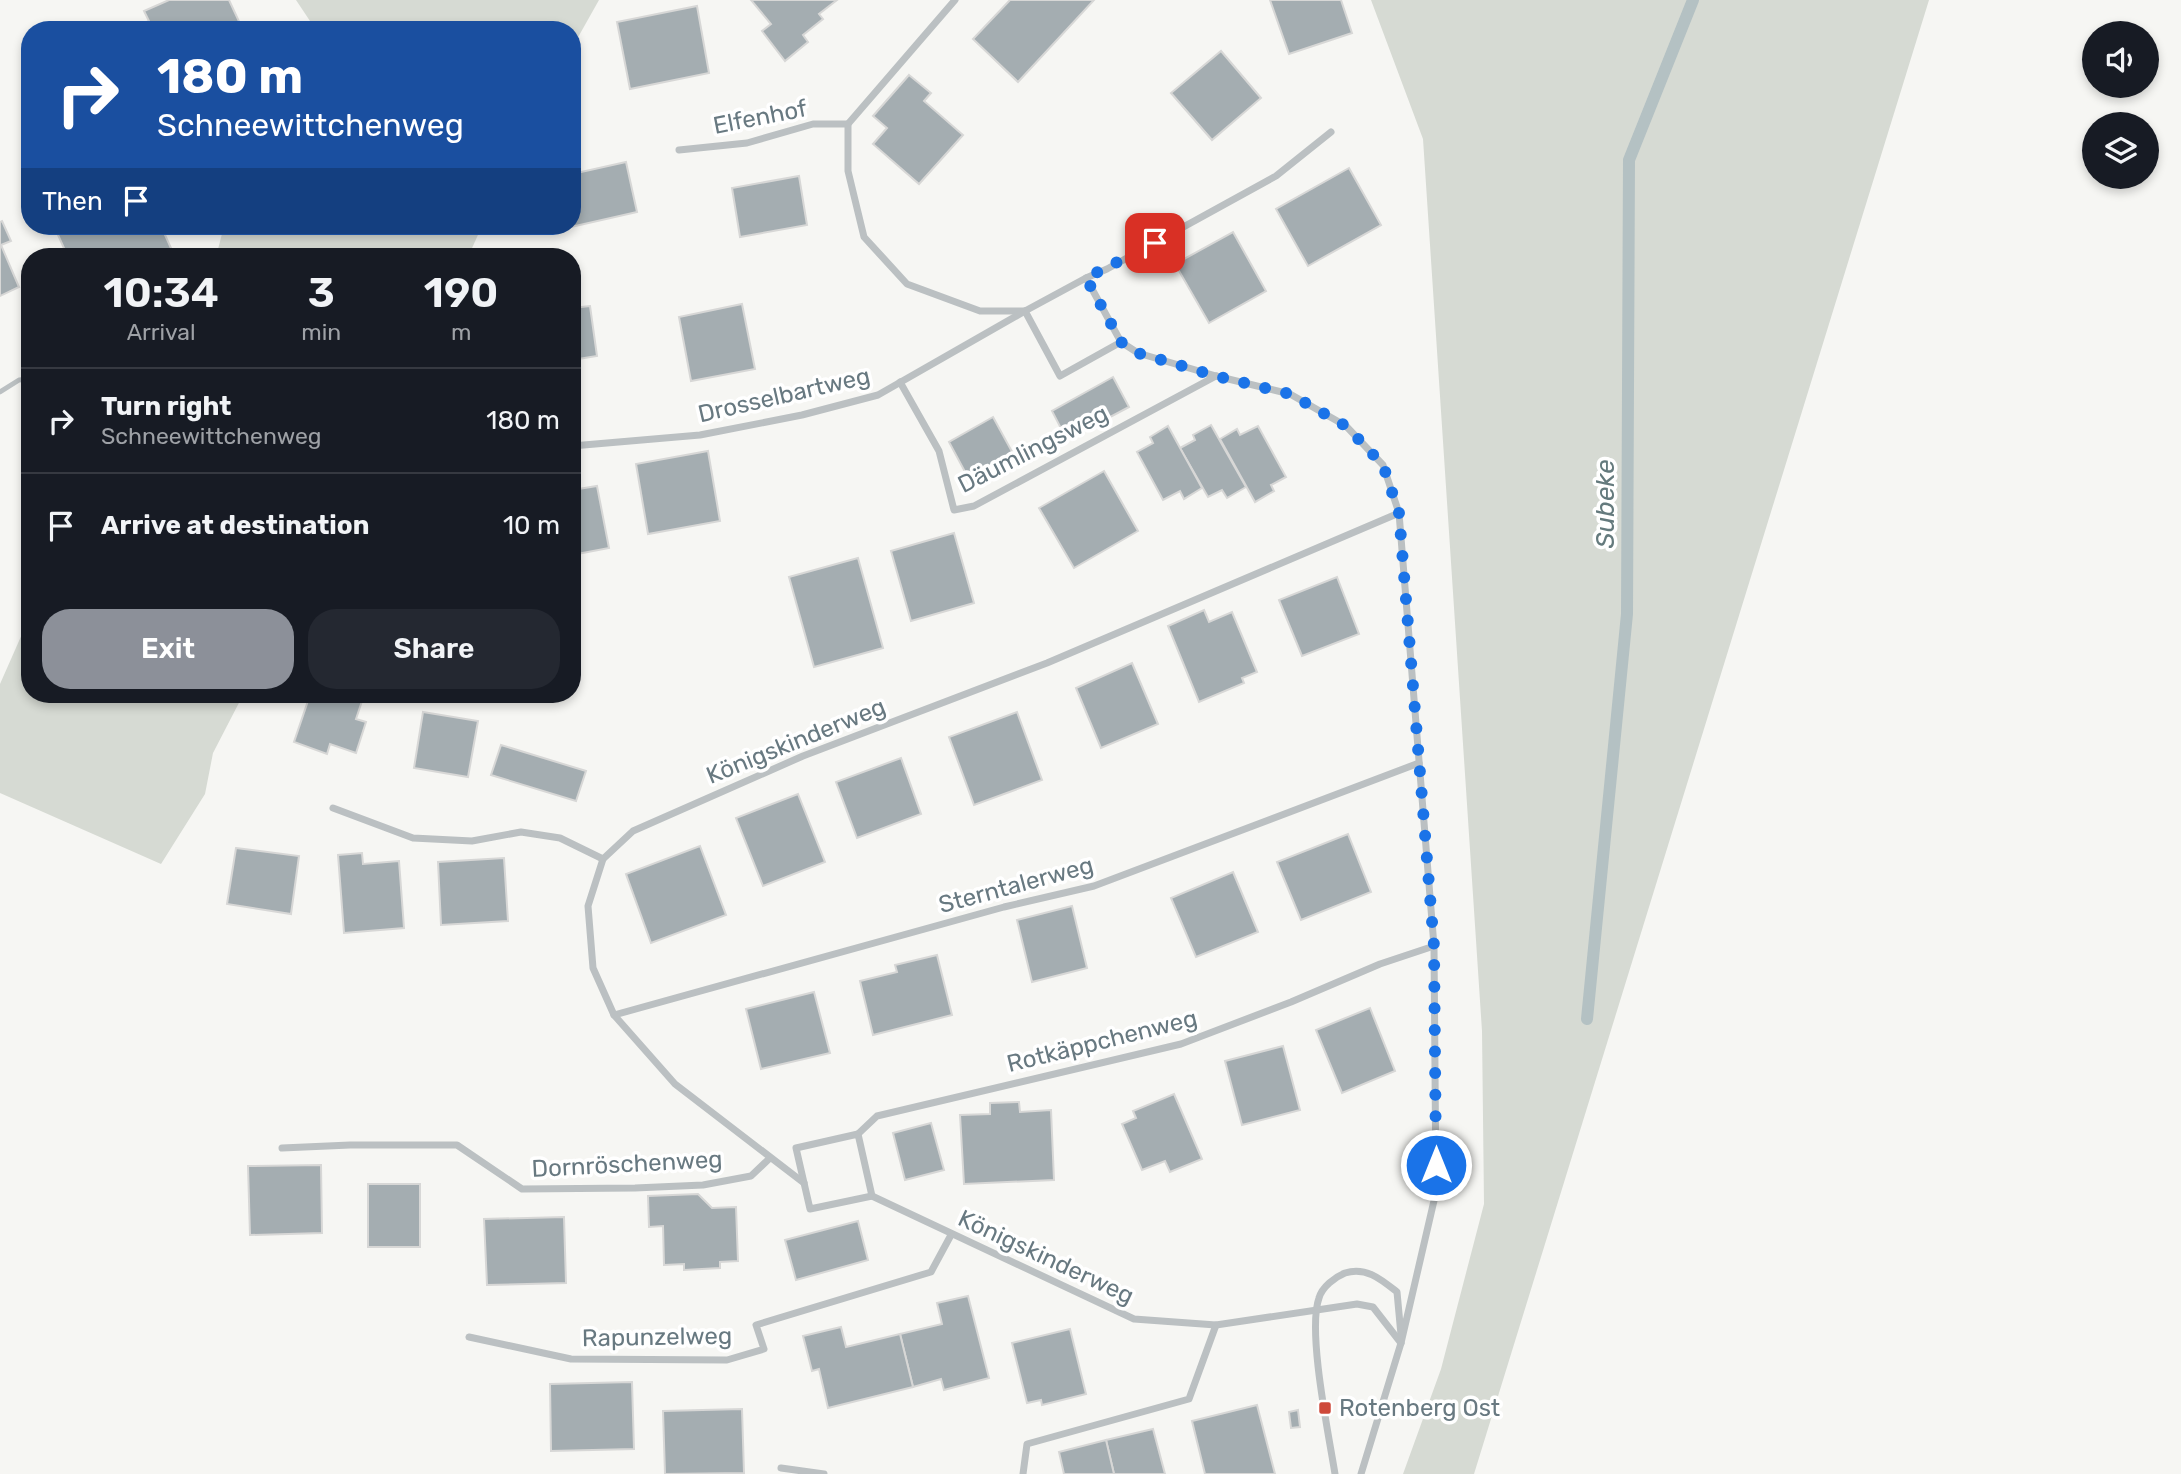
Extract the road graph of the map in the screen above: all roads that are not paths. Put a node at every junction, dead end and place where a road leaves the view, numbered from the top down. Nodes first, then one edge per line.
1 (955, 0) edge
2 (848, 124) junction
3 (1331, 132) dead end
4 (679, 150) dead end
5 (1086, 278) junction
6 (1025, 311) junction
7 (1121, 342) junction
8 (1216, 376) junction
9 (21, 380) edge
10 (900, 383) junction
11 (0, 393) edge
12 (581, 445) edge
13 (1399, 513) junction
14 (1419, 763) junction
15 (333, 808) dead end
16 (603, 859) junction
17 (1434, 946) junction
18 (614, 1015) junction
19 (858, 1134) junction
20 (282, 1148) dead end
21 (770, 1158) junction
22 (804, 1184) junction
23 (872, 1196) junction
24 (951, 1235) junction
25 (1317, 1310) junction
26 (1216, 1325) junction
27 (470, 1337) dead end
28 (1401, 1343) junction
29 (781, 1468) dead end
30 (824, 1474) edge
31 (1023, 1474) edge
32 (1335, 1474) edge
33 (1361, 1474) edge

1 - 2 street
2 - 4 street, Elfenhof
2 - 6 street
3 - 5 street, Drosselbartweg
5 - 6 street, Drosselbartweg
5 - 7 street
6 - 7 street
6 - 10 street, Drosselbartweg
7 - 8 street
8 - 10 street, Däumlingsweg
8 - 13 street
9 - 11 lane
10 - 12 street, Drosselbartweg
13 - 14 street
13 - 16 street, Königskinderweg
14 - 17 street
14 - 18 street, Sterntalerweg
15 - 16 street
16 - 18 street, Königskinderweg
17 - 19 street, Rotkäppchenweg
17 - 28 street
18 - 21 street, Königskinderweg
19 - 22 street, Königskinderweg
19 - 23 street
20 - 21 street, Dornröschenweg
21 - 22 street, Königskinderweg
22 - 23 street, Königskinderweg
23 - 24 street, Königskinderweg
24 - 26 street, Königskinderweg
24 - 27 street, Rapunzelweg
25 - 26 street, Königskinderweg
25 - 28 street, Königskinderweg
25 - 28 street
25 - 32 street
26 - 31 street
28 - 33 street
29 - 30 street

